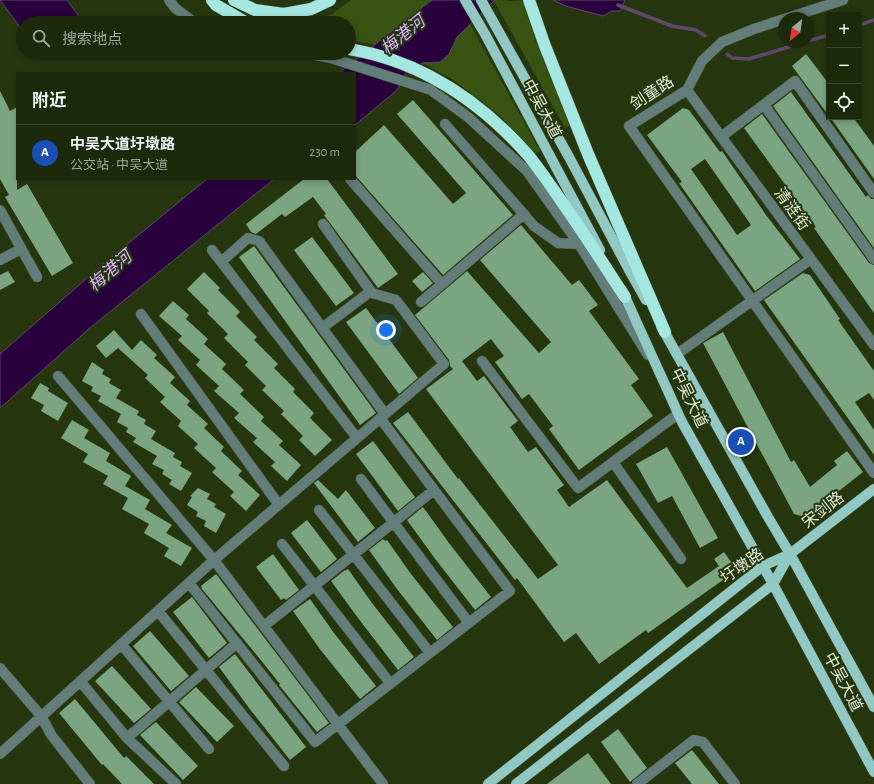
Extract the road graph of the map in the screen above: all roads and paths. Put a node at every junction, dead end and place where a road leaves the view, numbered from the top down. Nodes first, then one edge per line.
1 (169, 0) edge
2 (212, 0) edge
3 (234, 0) edge
4 (330, 0) edge
5 (465, 0) edge
6 (481, 0) edge
7 (529, 0) edge
8 (843, 0) edge
9 (806, 12) edge
10 (186, 16) edge
11 (235, 16) edge
12 (778, 21) edge
13 (356, 51) edge
14 (339, 60) edge
15 (434, 85) junction
16 (687, 90) junction
17 (764, 105) junction
18 (445, 124) dead end
19 (721, 137) junction
20 (351, 180) edge
21 (874, 193) edge
22 (0, 210) edge
23 (524, 214) junction
24 (323, 224) dead end
25 (578, 244) junction
26 (22, 249) junction
27 (212, 250) dead end
28 (811, 259) junction
29 (874, 259) edge
30 (0, 260) edge
31 (220, 262) junction
32 (37, 277) dead end
33 (442, 284) junction
34 (371, 290) junction
35 (625, 298) junction
36 (752, 300) junction
37 (421, 302) dead end
38 (141, 314) dead end
39 (322, 328) junction
40 (665, 332) junction
41 (874, 345) edge
42 (676, 354) junction
43 (482, 361) dead end
44 (660, 374) junction
45 (58, 376) dead end
46 (678, 414) junction
47 (383, 416) junction
48 (357, 438) junction
49 (613, 462) junction
50 (874, 473) edge
51 (361, 479) dead end
52 (874, 489) edge
53 (434, 490) junction
54 (279, 505) junction
55 (319, 510) dead end
56 (394, 522) junction
57 (282, 544) dead end
58 (354, 554) junction
59 (790, 554) junction
60 (681, 559) dead end
61 (214, 560) junction
62 (763, 566) junction
63 (189, 583) junction
64 (773, 584) junction
65 (314, 586) junction
66 (158, 611) junction
67 (469, 623) junction
68 (264, 626) junction
69 (237, 643) junction
70 (121, 644) junction
71 (430, 653) junction
72 (0, 668) edge
73 (206, 670) junction
74 (80, 682) junction
75 (390, 683) junction
76 (169, 701) junction
77 (874, 707) edge
78 (42, 716) junction
79 (338, 724) junction
80 (127, 738) junction
81 (209, 749) dead end
82 (0, 754) edge
83 (284, 766) dead end
84 (874, 772) edge
85 (90, 784) edge
86 (176, 784) edge
87 (383, 784) edge
88 (488, 784) edge
89 (516, 784) edge
90 (637, 784) edge
91 (735, 784) edge

1 - 10 street
2 - 11 highway
3 - 4 highway
5 - 35 main road, 中吴大道
6 - 40 main road, 中吴大道
7 - 40 highway
8 - 9 street
12 - 16 street, 剑童路
13 - 15 highway
14 - 15 street
15 - 25 street
15 - 35 highway
16 - 19 street, 清涟街
16 - 36 street, 剑童路
17 - 19 street
17 - 21 street
17 - 29 street
18 - 23 street
19 - 28 street, 清涟街
20 - 33 street
22 - 26 street
23 - 25 street
23 - 33 street
24 - 34 street
25 - 44 street
26 - 30 street
26 - 32 street
27 - 31 street
28 - 36 street
28 - 41 street, 清涟街
31 - 39 street
31 - 48 street
33 - 37 street
34 - 39 street
34 - 47 street
35 - 44 main road, 中吴大道
36 - 42 street
36 - 50 street
38 - 54 street
39 - 47 street
40 - 42 main road, 中吴大道
42 - 59 main road, 中吴大道
43 - 49 street
44 - 46 main road, 中吴大道
45 - 61 street
46 - 49 street
46 - 62 main road, 中吴大道
47 - 48 street
47 - 53 street
48 - 54 street
49 - 60 street
51 - 56 street
52 - 59 main road, 宋剑路
53 - 56 street
53 - 67 street
54 - 61 street
55 - 58 street
56 - 58 street
56 - 67 street
57 - 65 street
58 - 65 street
58 - 71 street
59 - 62 main road, 圩墩路
59 - 64 main road, 圩墩路
59 - 77 main road, 中吴大道
61 - 63 street
61 - 68 street
62 - 64 main road, 中吴大道
62 - 88 main road, 圩墩路
63 - 66 street
63 - 69 street
64 - 84 main road, 中吴大道
64 - 89 main road, 圩墩路
65 - 68 street
65 - 75 street
66 - 70 street
66 - 73 street
67 - 71 street
68 - 79 street
69 - 73 street
69 - 79 street
70 - 74 street
70 - 76 street
71 - 75 street
72 - 78 street
73 - 76 street
73 - 83 street
74 - 78 street
74 - 80 street
75 - 79 street
76 - 80 street
76 - 81 street
78 - 82 street
78 - 85 street
79 - 87 street
80 - 86 street
90 - 91 street

